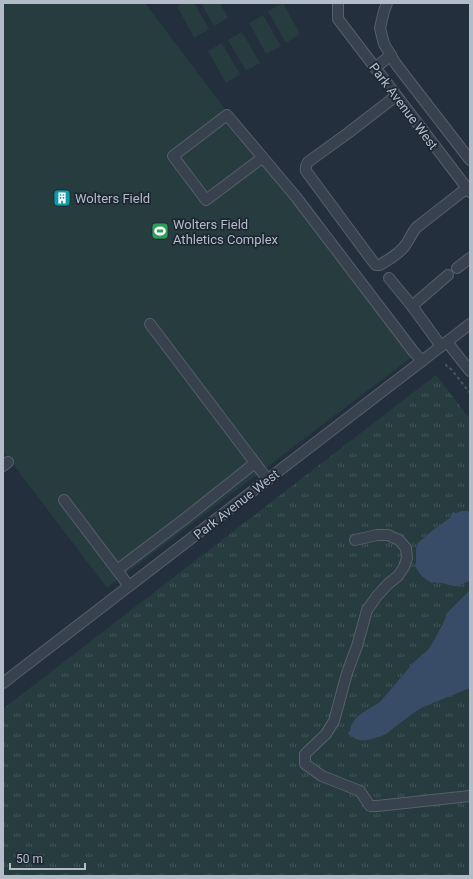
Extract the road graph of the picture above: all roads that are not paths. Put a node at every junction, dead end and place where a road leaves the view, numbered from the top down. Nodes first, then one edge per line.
1 (387, 3) edge
2 (339, 5) edge
3 (391, 55) junction
4 (375, 68) junction
5 (396, 96) junction
6 (262, 158) junction
7 (470, 160) edge
8 (468, 190) edge
9 (470, 258) edge
10 (457, 268) dead end
11 (448, 275) dead end
12 (389, 278) dead end
13 (412, 306) junction
14 (150, 324) dead end
15 (470, 324) edge
16 (444, 344) junction
17 (422, 361) junction
18 (470, 371) edge
19 (255, 463) junction
20 (268, 480) junction
21 (64, 500) dead end
22 (355, 540) dead end
23 (117, 570) junction
24 (129, 586) junction
25 (3, 683) edge
26 (470, 796) edge

1 - 3 street
2 - 4 street, Park Avenue West
3 - 4 street
3 - 7 street
4 - 5 street, Park Avenue West
5 - 8 street, Park Avenue West
5 - 8 street
6 - 6 street
6 - 17 street
9 - 10 street
11 - 13 street
12 - 13 street
13 - 16 street
14 - 19 street
15 - 16 street, Park Avenue West
16 - 17 street, Park Avenue West
16 - 18 street
17 - 20 street, Park Avenue West
19 - 20 street
19 - 23 street
20 - 24 street, Park Avenue West
21 - 23 street
22 - 26 street
23 - 24 street
24 - 25 street, Park Avenue West

